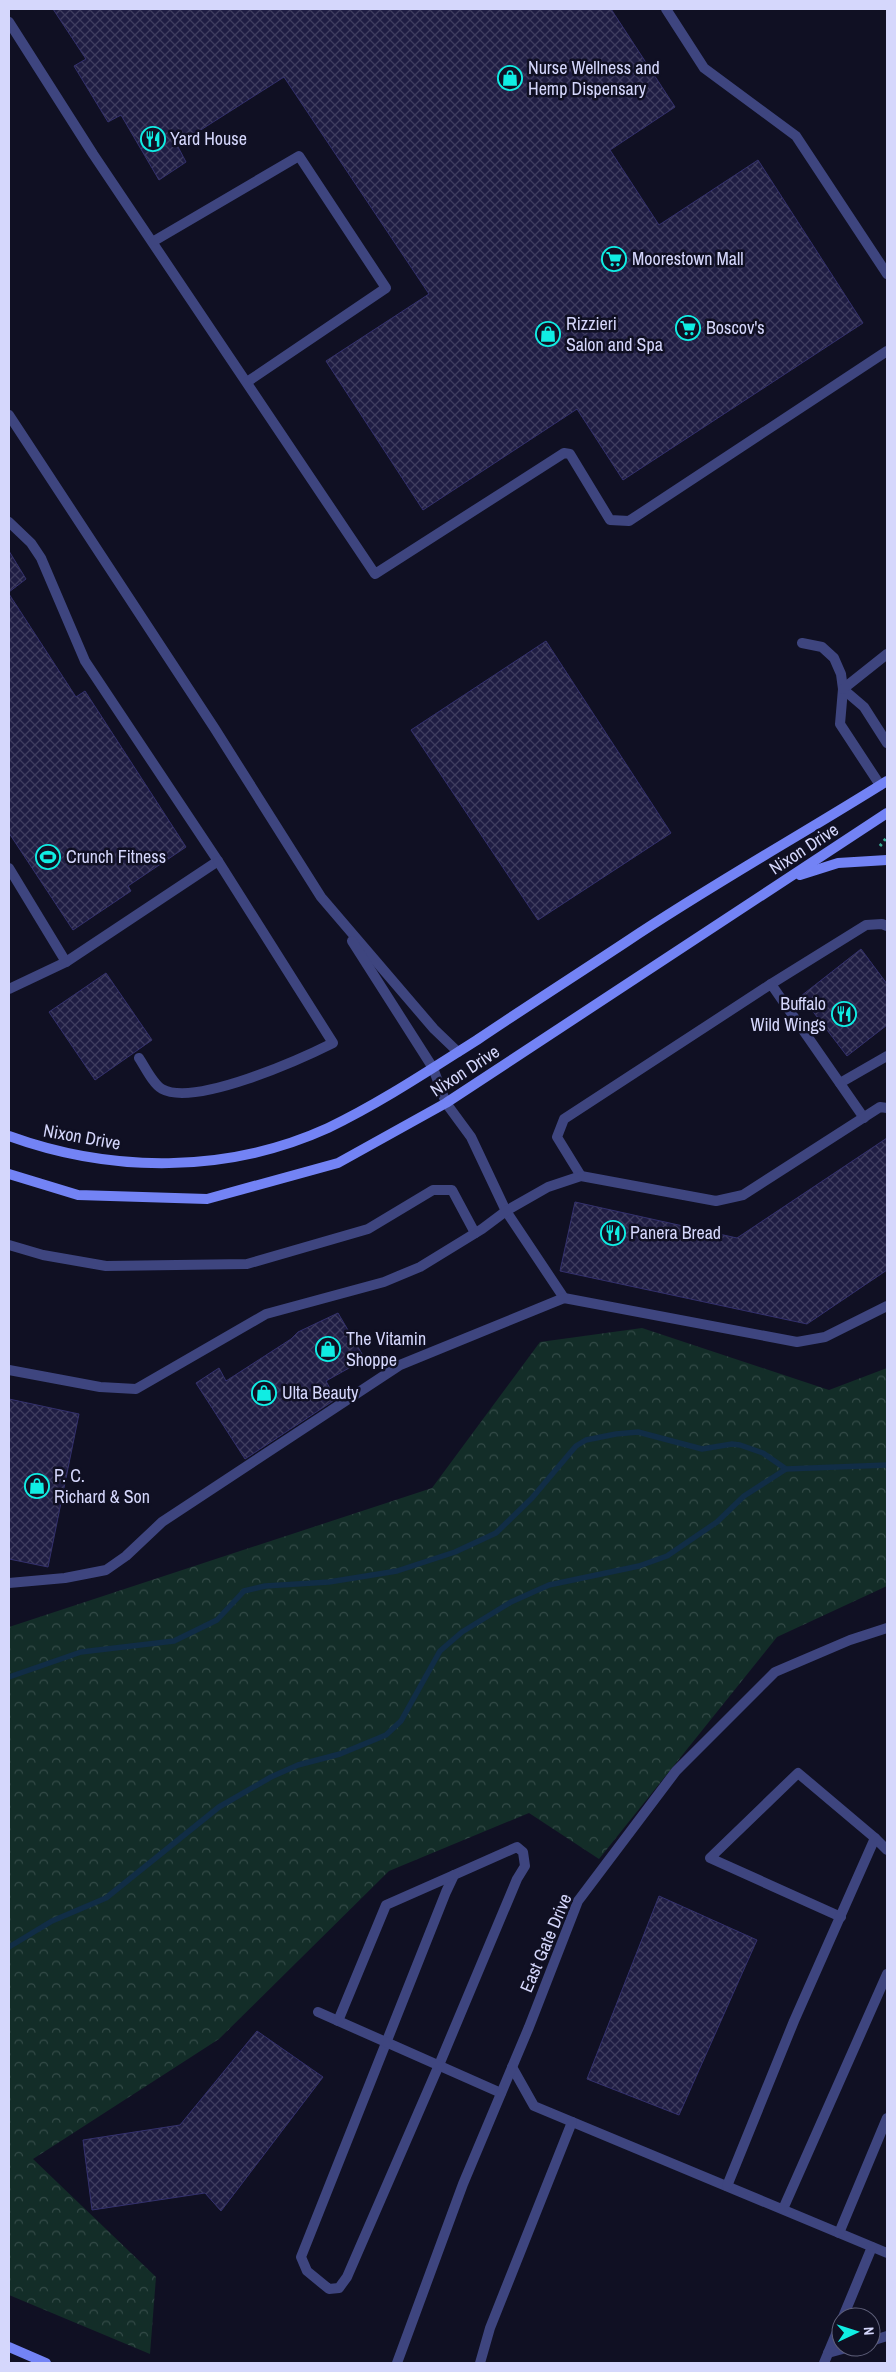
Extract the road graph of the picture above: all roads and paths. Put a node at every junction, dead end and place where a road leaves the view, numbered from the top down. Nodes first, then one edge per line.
1 (666, 9) edge
2 (9, 22) edge
3 (154, 241) junction
4 (887, 274) edge
5 (887, 351) edge
6 (247, 382) junction
7 (9, 415) edge
8 (9, 522) edge
9 (802, 643) dead end
10 (887, 654) edge
11 (843, 689) junction
12 (887, 743) edge
13 (885, 786) edge
14 (887, 814) edge
15 (887, 837) edge
16 (880, 846) dead end
17 (887, 860) edge
18 (218, 861) junction
19 (9, 868) edge
20 (788, 879) junction
21 (334, 913) junction
22 (887, 926) edge
23 (66, 962) junction
24 (771, 984) junction
25 (9, 989) edge
26 (458, 1052) junction
27 (887, 1056) edge
28 (139, 1058) dead end
29 (433, 1068) junction
30 (840, 1083) junction
31 (446, 1103) junction
32 (887, 1108) edge
33 (864, 1118) junction
34 (9, 1136) edge
35 (9, 1174) edge
36 (581, 1176) junction
37 (506, 1211) junction
38 (475, 1233) junction
39 (9, 1245) edge
40 (564, 1298) junction
41 (887, 1306) edge
42 (9, 1370) edge
43 (9, 1583) edge
44 (887, 1628) edge
45 (875, 1838) junction
46 (887, 1850) edge
47 (454, 1875) junction
48 (840, 1917) junction
49 (887, 1974) edge
50 (318, 2012) dead end
51 (338, 2021) junction
52 (387, 2043) junction
53 (439, 2066) junction
54 (512, 2067) junction
55 (501, 2092) junction
56 (887, 2118) edge
57 (572, 2122) junction
58 (727, 2186) junction
59 (783, 2209) junction
60 (839, 2233) junction
61 (872, 2247) junction
62 (887, 2253) edge
63 (847, 2307) edge
64 (831, 2346) edge
65 (9, 2348) edge
66 (826, 2358) edge
67 (46, 2363) edge
68 (397, 2363) edge
69 (480, 2363) edge

1 - 4 street
2 - 3 street
3 - 6 street
3 - 6 street
5 - 6 street
7 - 21 street
8 - 18 street
9 - 11 street
10 - 11 street
11 - 12 street
11 - 13 street
13 - 26 street, Nixon Drive
14 - 20 street, Nixon Drive
15 - 16 path
17 - 20 street
18 - 23 street
18 - 28 street
19 - 23 street
20 - 31 street, Nixon Drive
21 - 26 street
21 - 29 street
22 - 24 street
23 - 25 street
24 - 30 street
24 - 36 street
26 - 29 street, Nixon Drive
27 - 30 street
29 - 31 street
29 - 34 street, Nixon Drive
30 - 33 street
31 - 35 street, Nixon Drive
31 - 37 street
32 - 33 street
33 - 36 street
36 - 37 street
37 - 38 street
37 - 40 street
38 - 39 street
38 - 42 street
40 - 41 street
40 - 43 street
44 - 54 street, East Gate Drive
45 - 46 street
45 - 48 street
45 - 48 street
47 - 51 street
47 - 52 street
47 - 53 street
48 - 58 street
49 - 59 street
50 - 51 street
51 - 52 street
52 - 53 street
52 - 53 street
53 - 55 street
54 - 55 street, East Gate Drive
54 - 57 street
55 - 68 street, East Gate Drive
56 - 60 street
57 - 58 street
57 - 69 street
58 - 59 street
59 - 60 street
60 - 61 street
61 - 62 street
61 - 63 street
64 - 66 street
65 - 67 street

